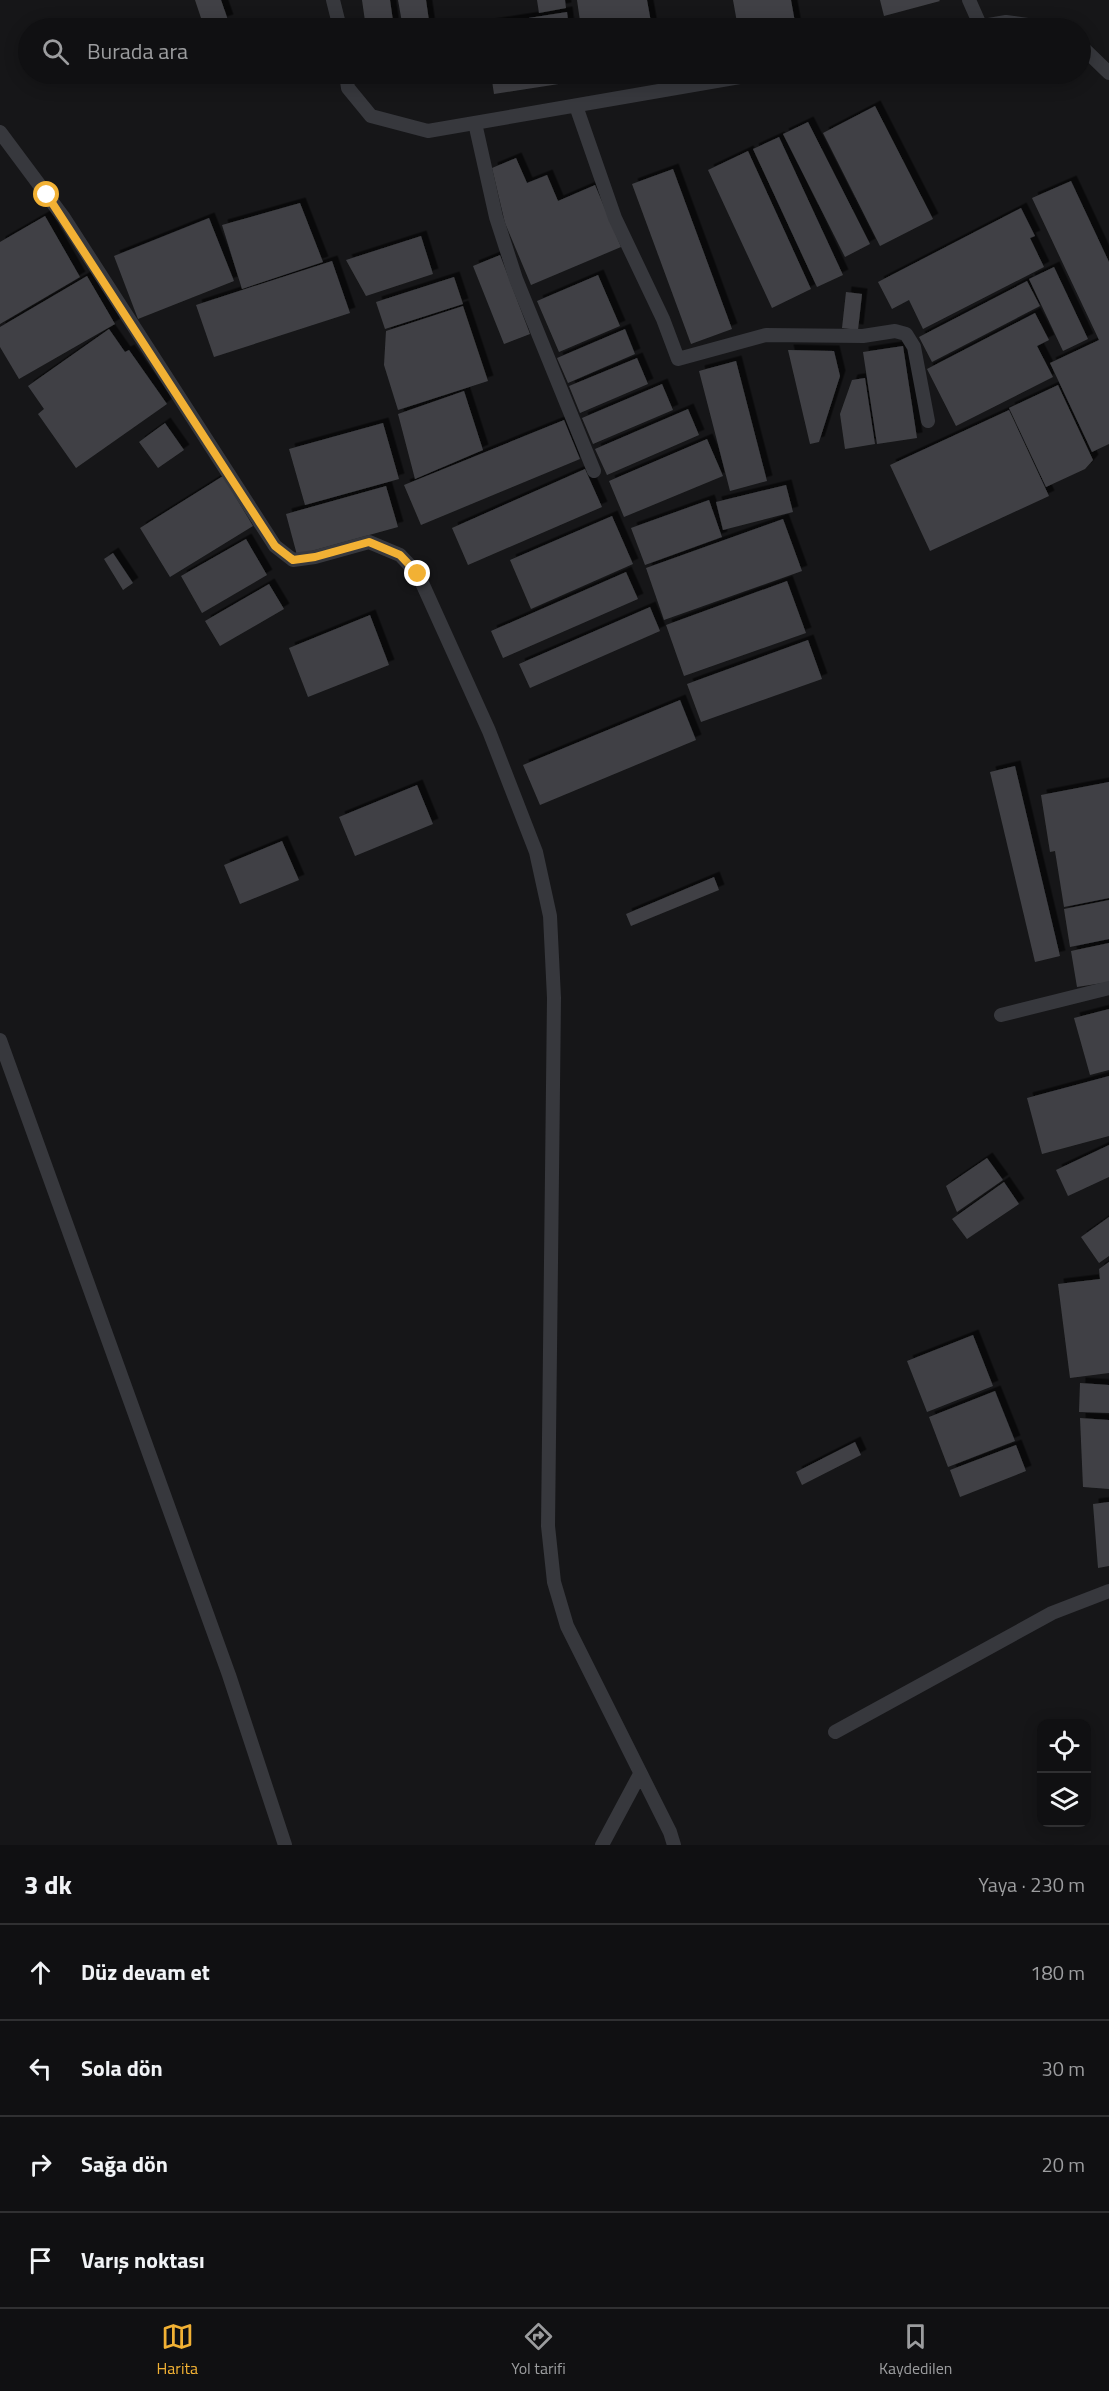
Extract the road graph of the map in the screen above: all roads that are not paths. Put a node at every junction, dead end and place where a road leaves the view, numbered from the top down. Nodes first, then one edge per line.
1 (333, 0) edge
2 (969, 0) edge
3 (338, 18) edge
4 (974, 18) edge
5 (1091, 56) edge
6 (1109, 73) edge
7 (347, 84) edge
8 (700, 84) edge
9 (576, 106) junction
10 (475, 123) junction
11 (0, 132) edge
12 (928, 421) dead end
13 (594, 471) dead end
14 (1109, 988) edge
15 (1001, 1015) dead end
16 (0, 1040) edge
17 (1109, 1591) edge
18 (835, 1732) dead end
19 (640, 1774) junction
20 (285, 1845) edge
21 (602, 1845) edge
22 (674, 1845) edge

1 - 3 street
2 - 4 street
5 - 6 street
7 - 10 street
8 - 9 street
9 - 10 street
9 - 12 street
10 - 13 street
11 - 19 street
14 - 15 street
16 - 20 street
17 - 18 street
19 - 21 street
19 - 22 street

